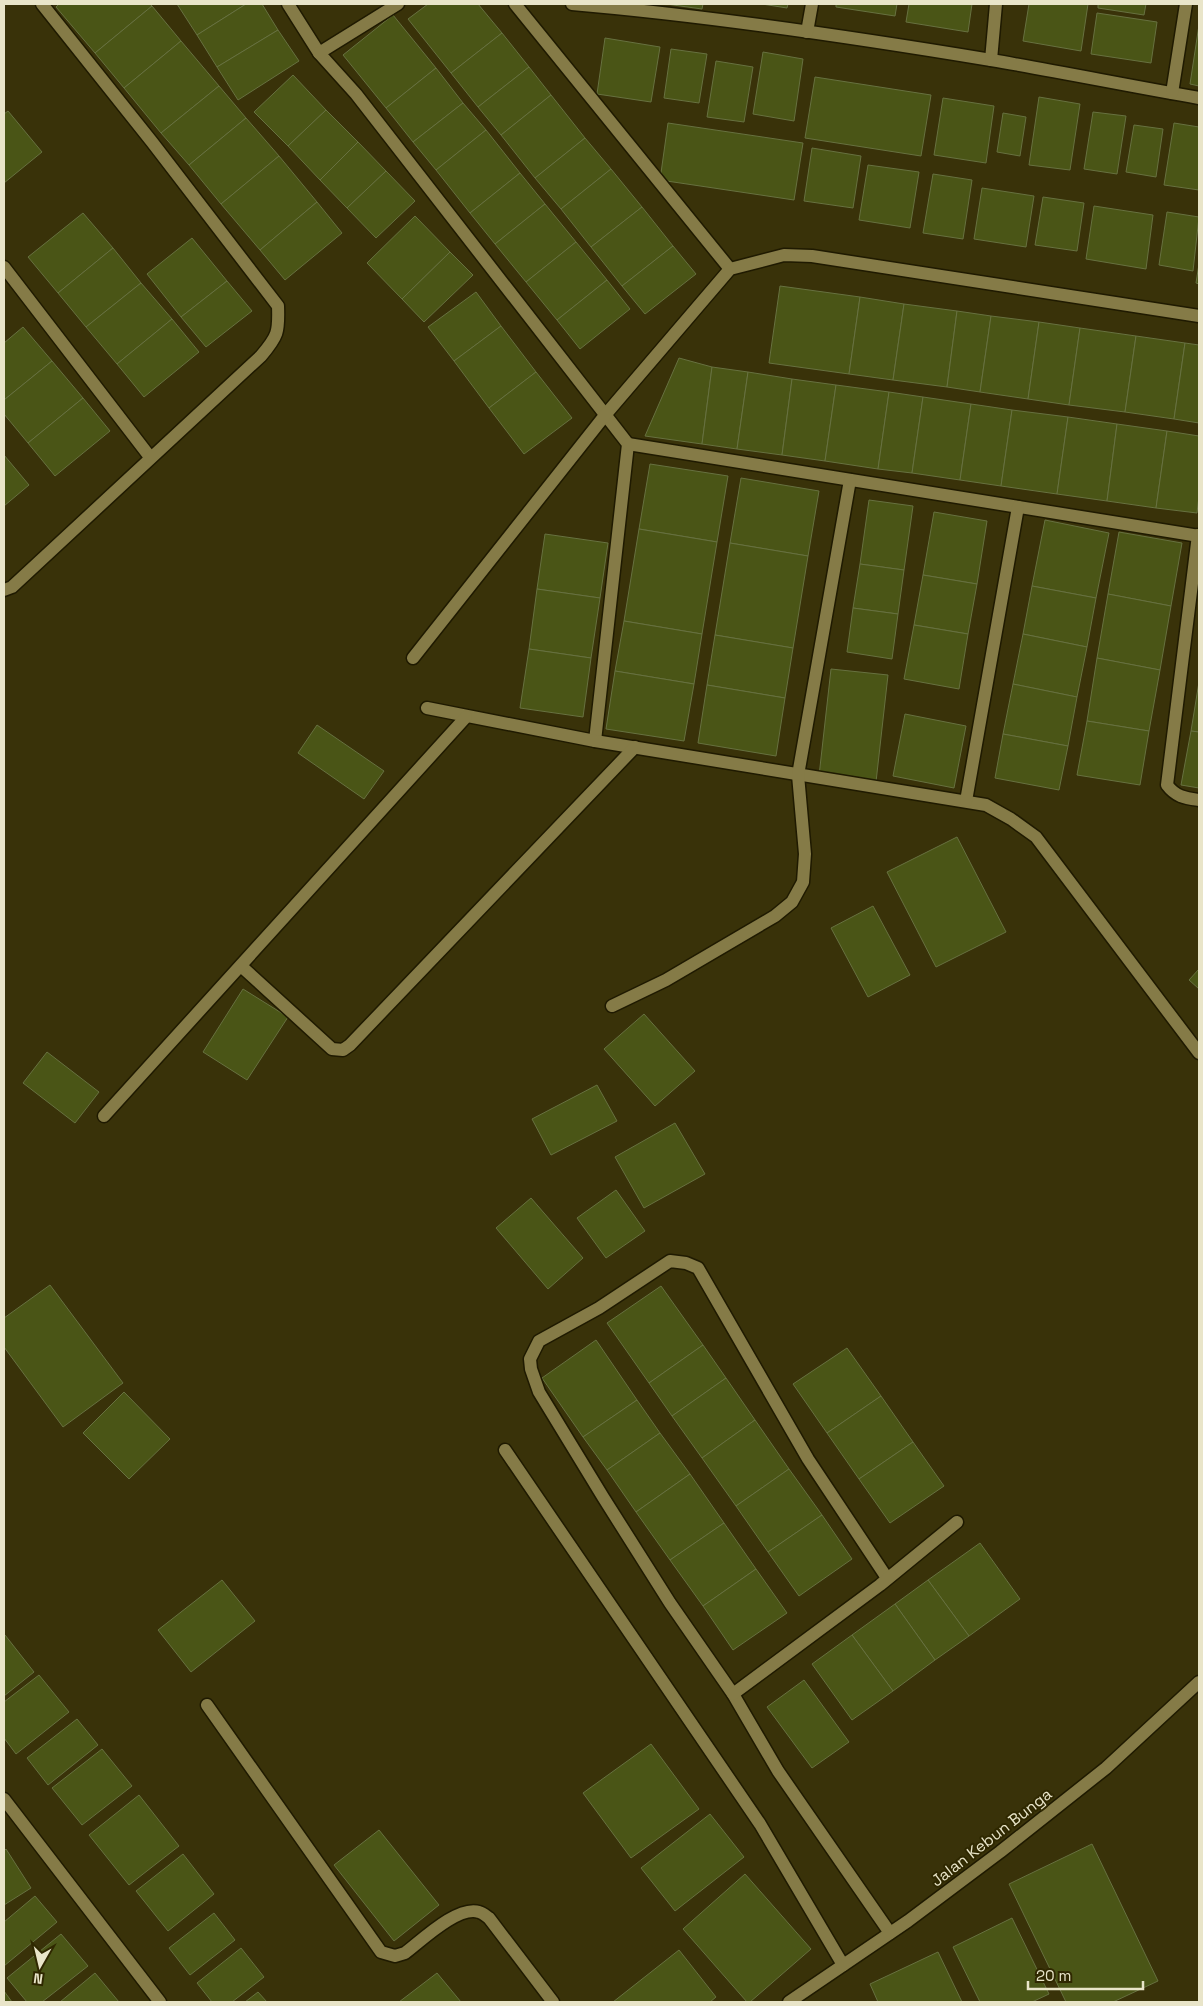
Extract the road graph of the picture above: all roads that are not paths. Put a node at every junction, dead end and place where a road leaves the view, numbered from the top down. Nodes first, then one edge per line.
1 (42, 4) edge
2 (288, 4) edge
3 (398, 4) edge
4 (515, 4) edge
5 (572, 4) edge
6 (812, 4) edge
7 (996, 4) edge
8 (1186, 4) edge
9 (618, 6) edge
10 (808, 32) junction
11 (319, 53) junction
12 (991, 60) junction
13 (1172, 93) junction
14 (1199, 98) edge
15 (4, 268) edge
16 (730, 269) junction
17 (1199, 316) edge
18 (606, 414) junction
19 (628, 444) junction
20 (150, 457) junction
21 (850, 480) junction
22 (1018, 507) junction
23 (1198, 536) edge
24 (4, 590) edge
25 (413, 658) dead end
26 (427, 708) dead end
27 (466, 716) junction
28 (594, 741) junction
29 (635, 747) junction
30 (798, 775) junction
31 (1199, 800) edge
32 (966, 801) junction
33 (241, 966) junction
34 (612, 1006) dead end
35 (1199, 1053) edge
36 (104, 1116) dead end
37 (505, 1450) dead end
38 (957, 1522) dead end
39 (887, 1578) junction
40 (1199, 1682) edge
41 (733, 1694) junction
42 (206, 1705) dead end
43 (4, 1799) edge
44 (890, 1933) junction
45 (843, 1965) junction
46 (160, 2002) edge
47 (553, 2002) edge
48 (789, 2002) edge

1 - 20 street
2 - 11 street
3 - 11 street
4 - 16 street
5 - 9 street
6 - 10 street
7 - 12 street
8 - 13 street
9 - 10 street
10 - 12 street
11 - 18 street
12 - 13 street
13 - 14 street
15 - 20 street
16 - 17 street
16 - 18 street
18 - 19 street
18 - 25 street
19 - 21 street
19 - 28 street
20 - 24 street
21 - 22 street
21 - 30 street
22 - 23 street
22 - 32 street
23 - 31 street
26 - 27 street
27 - 28 street
27 - 33 street
28 - 29 street
29 - 30 street
29 - 33 street
30 - 32 street
30 - 34 street
32 - 35 street
33 - 36 street
37 - 45 street
38 - 39 street
39 - 41 street
39 - 41 street
40 - 44 street, Jalan Kebun Bunga
41 - 44 street
42 - 47 street
43 - 46 street
44 - 45 street, Jalan Kebun Bunga
45 - 48 street, Jalan Kebun Bunga

